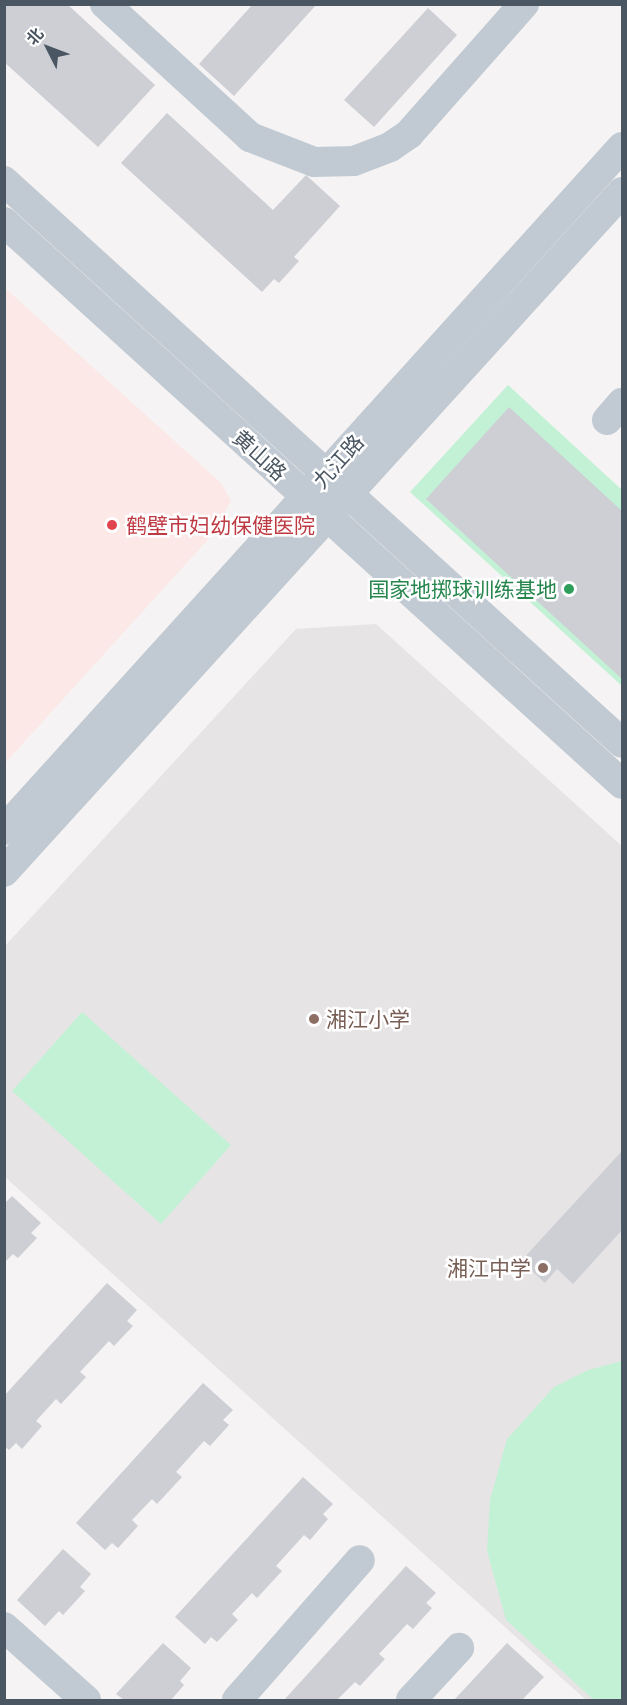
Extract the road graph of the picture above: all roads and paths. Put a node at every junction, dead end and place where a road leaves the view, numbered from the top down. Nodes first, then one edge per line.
1 (105, 4) edge
2 (524, 4) edge
3 (622, 147) edge
4 (4, 181) edge
5 (622, 192) edge
6 (4, 222) edge
7 (326, 474) junction
8 (348, 494) junction
9 (306, 496) junction
10 (328, 517) junction
11 (622, 743) edge
12 (622, 784) edge
13 (4, 830) edge
14 (4, 872) edge
15 (360, 1560) dead end
16 (4, 1627) edge
17 (459, 1648) dead end
18 (86, 1701) edge
19 (237, 1701) edge
20 (411, 1701) edge

1 - 2 street
3 - 7 street, 九江路
4 - 7 street, 黄山路
5 - 8 street, 九江路
6 - 9 street, 黄山路
7 - 8 street, 黄山路
7 - 9 street, 九江路
8 - 10 street, 九江路
8 - 11 street, 黄山路
9 - 10 street, 黄山路
9 - 13 street, 九江路
10 - 12 street, 黄山路
10 - 14 street, 九江路
15 - 19 street
16 - 18 street
17 - 20 street

